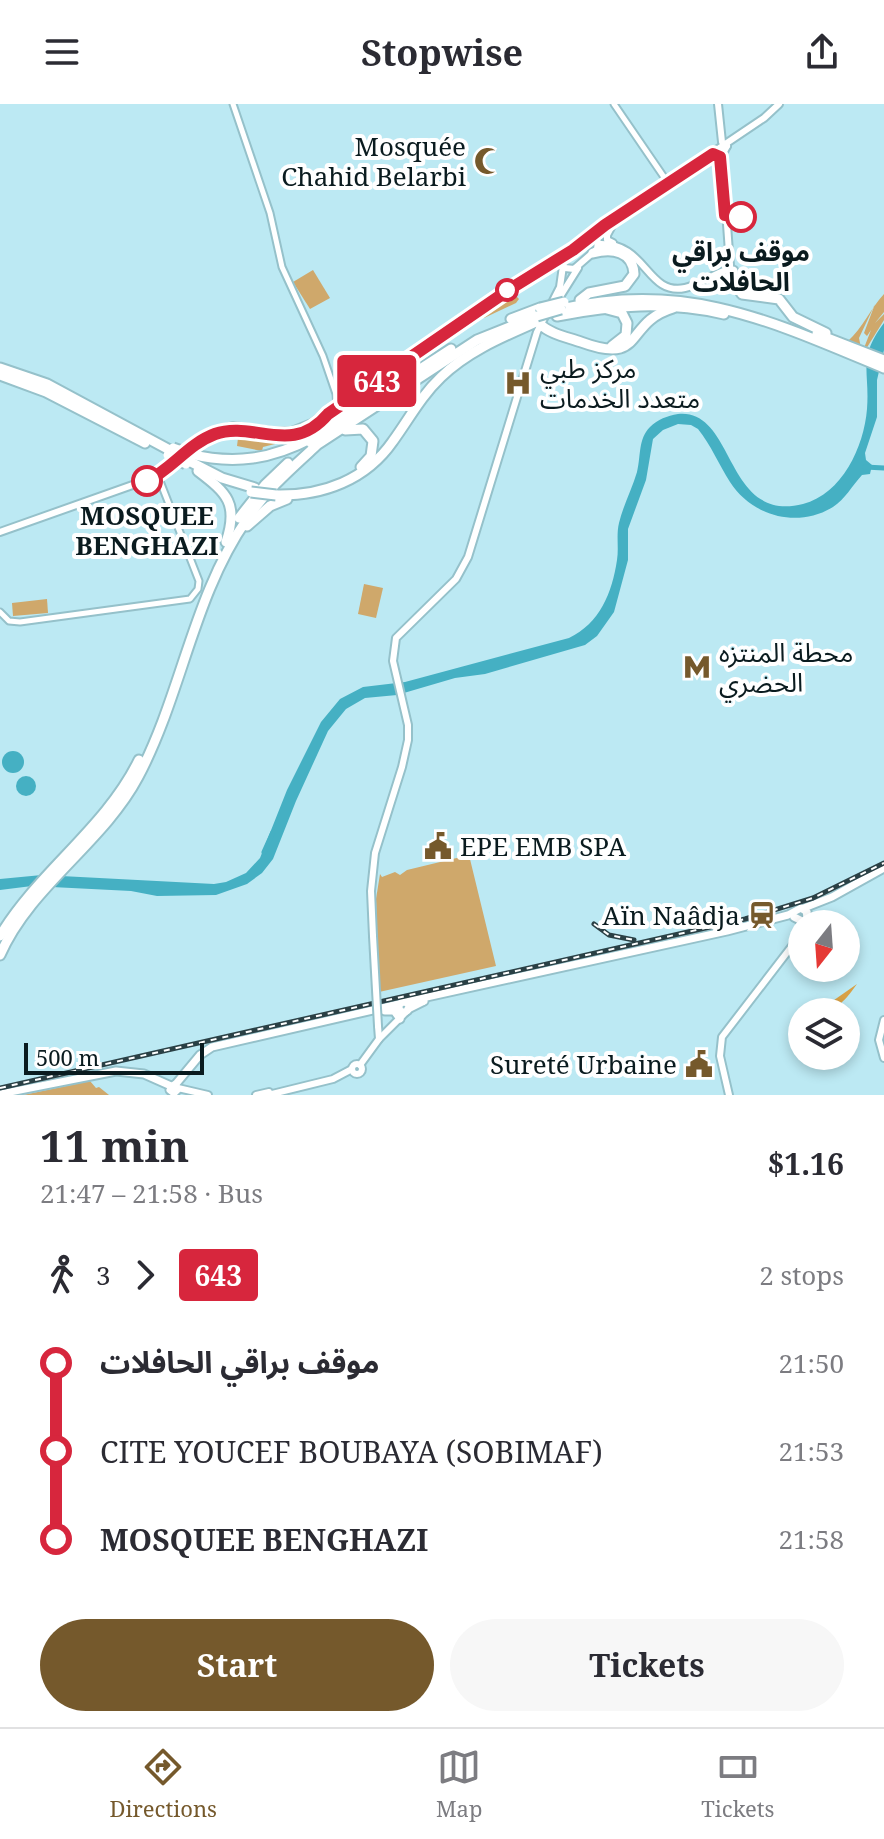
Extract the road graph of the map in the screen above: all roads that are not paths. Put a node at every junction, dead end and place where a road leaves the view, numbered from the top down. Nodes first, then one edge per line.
1 (233, 104) edge
2 (614, 104) edge
3 (718, 104) edge
4 (781, 104) edge
5 (724, 142) junction
6 (702, 159) junction
7 (722, 170) junction
8 (668, 183) junction
9 (617, 217) junction
10 (589, 240) junction
11 (596, 249) junction
12 (573, 250) junction
13 (631, 252) junction
14 (580, 264) junction
15 (563, 265) junction
16 (545, 268) junction
17 (730, 269) junction
18 (556, 293) junction
19 (580, 300) junction
20 (596, 308) junction
21 (688, 308) junction
22 (473, 314) junction
23 (547, 319) junction
24 (805, 335) junction
25 (844, 346) junction
26 (532, 348) junction
27 (884, 360) edge
28 (0, 368) edge
29 (884, 368) edge
30 (0, 375) edge
31 (340, 405) junction
32 (332, 431) junction
33 (181, 456) junction
34 (198, 471) junction
35 (158, 476) junction
36 (253, 490) junction
37 (277, 493) junction
38 (300, 495) junction
39 (0, 532) edge
40 (228, 545) junction
41 (0, 612) edge
42 (122, 794) junction
43 (884, 868) edge
44 (810, 910) edge
45 (788, 915) edge
46 (0, 936) edge
47 (788, 951) edge
48 (0, 955) edge
49 (788, 959) edge
50 (402, 1011) junction
51 (884, 1020) edge
52 (884, 1028) edge
53 (379, 1039) junction
54 (884, 1050) edge
55 (884, 1058) edge
56 (173, 1090) edge
57 (280, 1091) junction
58 (17, 1093) edge
59 (0, 1094) edge
60 (197, 1095) edge
61 (208, 1095) edge
62 (256, 1095) edge
63 (268, 1095) edge
64 (731, 1095) edge

1 - 31 street
2 - 8 street
3 - 5 main road
4 - 5 main road
5 - 6 main road
5 - 7 main road
6 - 7 main road
6 - 8 main road
7 - 17 main road
8 - 9 main road
9 - 10 main road
9 - 13 main road
10 - 11 main road
10 - 12 main road
11 - 13 main road
11 - 14 main road
11 - 19 highway
12 - 15 main road
12 - 22 main road
13 - 17 main road
14 - 15 main road
14 - 23 main road
15 - 16 main road
15 - 18 main road
16 - 18 main road
16 - 22 main road
17 - 25 highway
18 - 23 main road
19 - 23 highway
19 - 25 highway
20 - 21 highway
20 - 23 highway
20 - 23 highway
21 - 23 highway
21 - 24 highway
22 - 31 main road
23 - 24 highway
23 - 26 main road
23 - 26 main road
23 - 32 highway
23 - 38 highway
24 - 25 highway
25 - 27 highway
25 - 29 highway
26 - 53 main road, bridge
28 - 33 highway
30 - 33 highway
31 - 33 main road
32 - 33 highway
32 - 37 highway
32 - 40 highway
33 - 34 highway
33 - 35 main road
33 - 36 highway
34 - 36 highway
34 - 40 highway
35 - 39 main road
35 - 41 street
36 - 37 highway, bridge
37 - 38 highway
38 - 40 highway
40 - 42 highway
42 - 46 highway
42 - 48 highway
43 - 44 main road
45 - 50 main road
47 - 64 main road
49 - 64 main road
50 - 53 main road
50 - 56 main road
50 - 56 main road
51 - 55 main road
52 - 54 main road
53 - 57 main road
56 - 58 main road
56 - 60 main road
56 - 61 main road
57 - 62 main road
57 - 63 main road
58 - 59 main road

